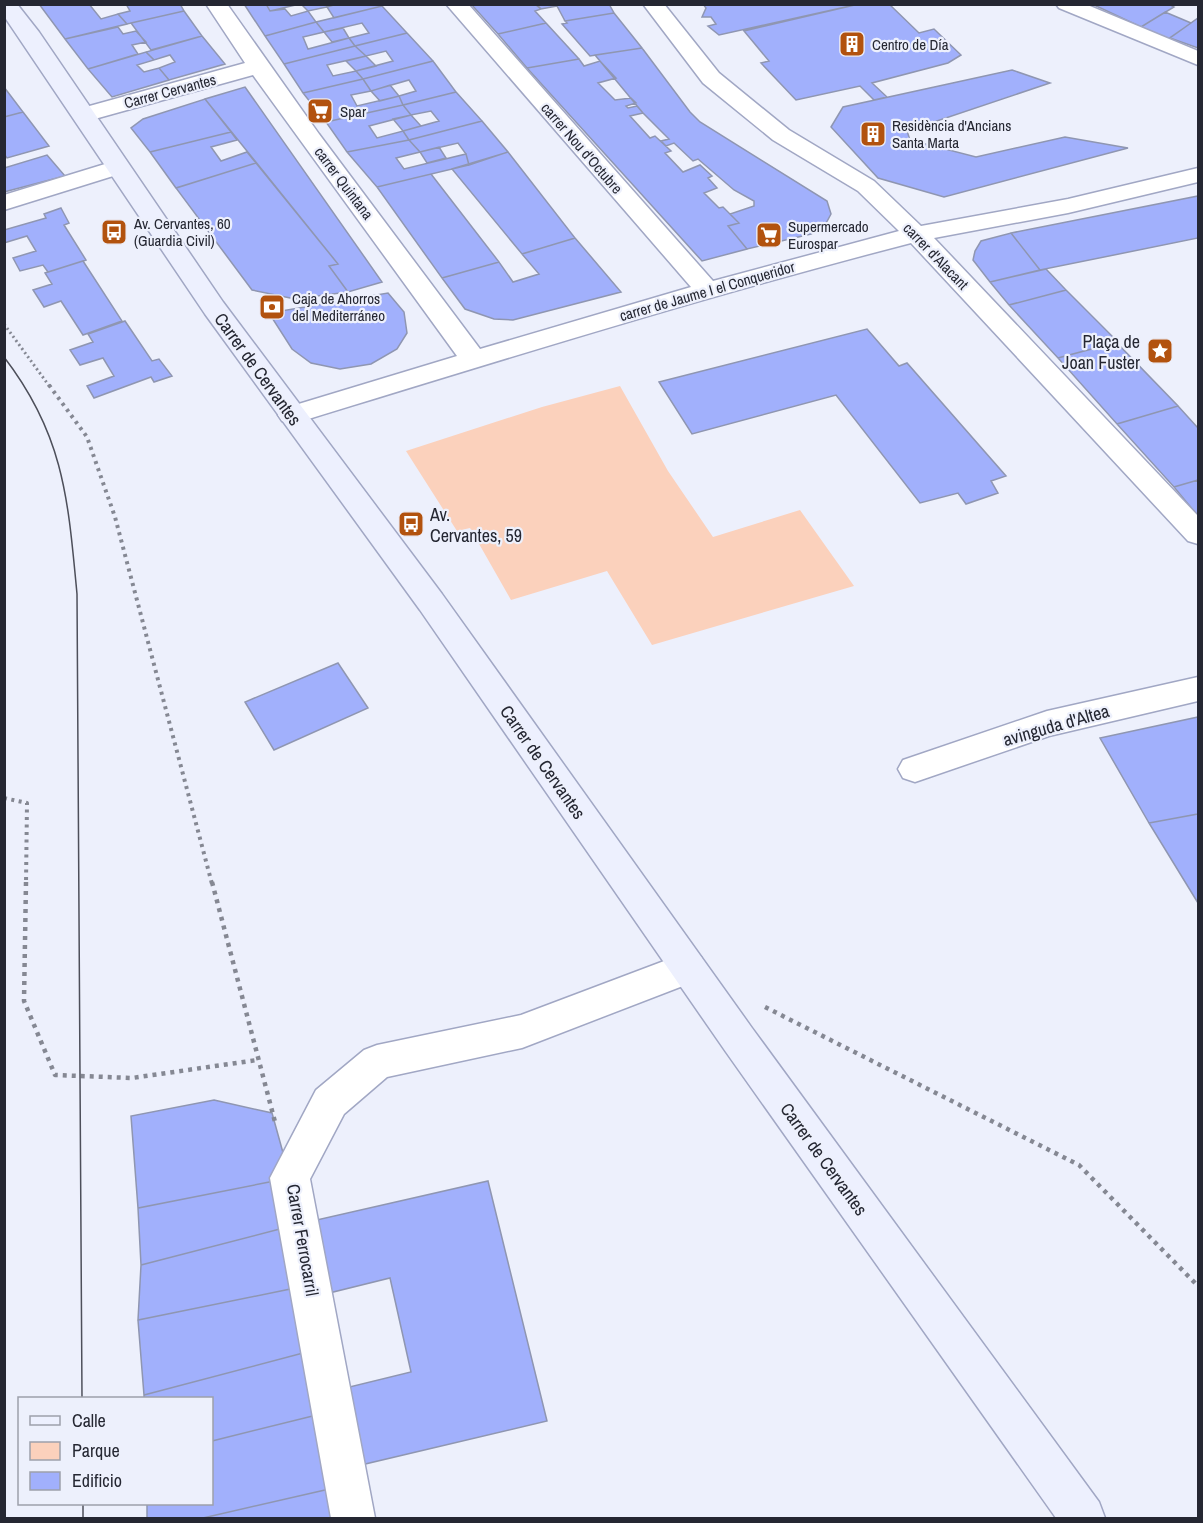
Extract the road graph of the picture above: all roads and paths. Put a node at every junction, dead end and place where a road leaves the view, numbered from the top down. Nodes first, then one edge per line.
1 (6, 4) edge
2 (216, 4) edge
3 (456, 4) edge
4 (653, 4) edge
5 (1066, 4) edge
6 (1198, 59) edge
7 (257, 67) junction
8 (83, 115) junction
9 (118, 167) junction
10 (1198, 175) edge
11 (4, 203) edge
12 (916, 234) junction
13 (708, 291) junction
14 (4, 324) edge
15 (474, 360) junction
16 (292, 415) junction
17 (1198, 534) edge
18 (1198, 689) edge
19 (915, 769) dead end
20 (4, 798) edge
21 (688, 968) junction
22 (762, 1005) dead end
23 (257, 1060) junction
24 (290, 1178) junction
25 (1198, 1286) edge
26 (353, 1518) edge
27 (1083, 1518) edge

1 - 8 main road, Carrer de Cervantes
2 - 7 street, carrer Quintana
3 - 13 street, carrer Nou d'Octubre
4 - 12 street, carrer d'Alacant
5 - 6 street
7 - 8 street, Carrer Cervantes
7 - 15 street, carrer Quintana
8 - 9 main road, Carrer de Cervantes
9 - 11 street
9 - 16 main road, Carrer de Cervantes
10 - 12 street, carrer de Jaume I el Conqueridor
12 - 13 street, carrer de Jaume I el Conqueridor
12 - 17 street, carrer d'Alacant
13 - 15 street, carrer de Jaume I el Conqueridor
14 - 23 path
15 - 16 street, carrer de Jaume I el Conqueridor
16 - 21 main road, Carrer de Cervantes
18 - 19 street, avinguda d'Altea
20 - 23 path
21 - 24 street, Carrer Ferrocarril
21 - 27 main road, Carrer de Cervantes
22 - 25 path
23 - 24 path
24 - 26 street, Carrer Ferrocarril

